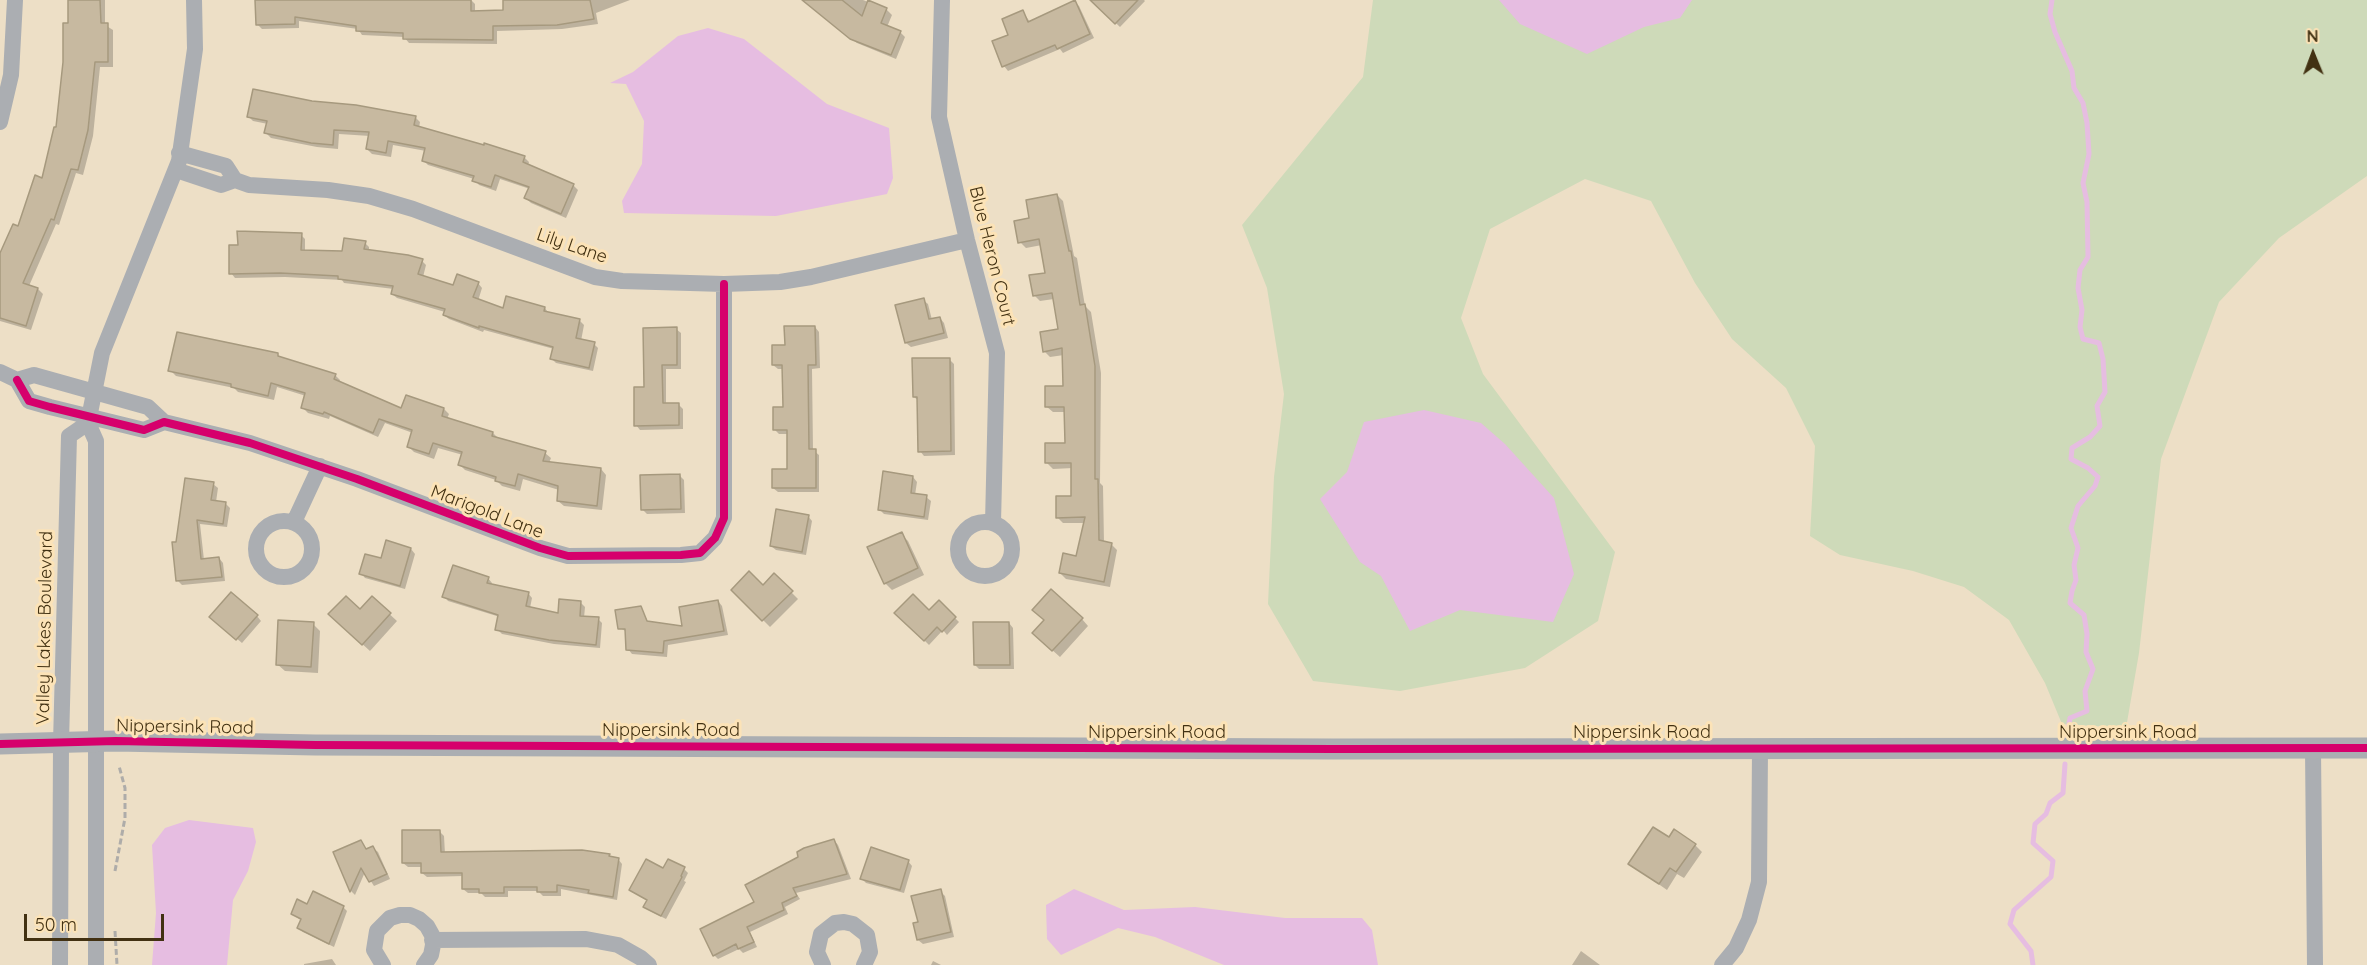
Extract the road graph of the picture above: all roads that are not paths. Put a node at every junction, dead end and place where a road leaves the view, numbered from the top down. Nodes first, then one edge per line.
1 (15, 0) edge
2 (194, 0) edge
3 (942, 0) edge
4 (0, 122) edge
5 (179, 153) junction
6 (176, 170) junction
7 (235, 180) junction
8 (967, 240) junction
9 (724, 284) junction
10 (0, 372) edge
11 (17, 380) junction
12 (94, 392) junction
13 (89, 420) junction
14 (164, 422) junction
15 (320, 466) junction
16 (294, 522) dead end
17 (993, 523) dead end
18 (97, 741) junction
19 (61, 742) junction
20 (0, 744) edge
21 (1760, 748) junction
22 (2313, 748) junction
23 (2367, 748) edge
24 (432, 940) junction
25 (817, 963) edge
26 (426, 964) edge
27 (60, 965) edge
28 (96, 965) edge
29 (383, 965) edge
30 (649, 965) edge
31 (864, 965) edge
32 (1722, 965) edge
33 (2315, 965) edge

1 - 4 street
2 - 5 street
3 - 8 street, Blue Heron Court
5 - 6 street
5 - 7 street, Lily Lane
6 - 7 street
6 - 12 street
7 - 9 street, Lily Lane
8 - 9 street, Lily Lane
8 - 17 street, Blue Heron Court
9 - 15 street, Marigold Lane
10 - 11 street
11 - 12 street
11 - 13 street, Marigold Lane
12 - 13 street
12 - 14 street
13 - 14 street, Marigold Lane
13 - 18 street
13 - 19 street, Valley Lakes Boulevard
14 - 15 street, Marigold Lane
15 - 16 street
18 - 19 street, Nippersink Road
18 - 21 street, Nippersink Road
18 - 28 street
19 - 20 street, Nippersink Road
19 - 27 street, Valley Lakes Boulevard
21 - 22 street, Nippersink Road
21 - 32 street
22 - 23 street, Nippersink Road
22 - 33 street
24 - 26 street
24 - 29 street
24 - 30 street
25 - 31 street

